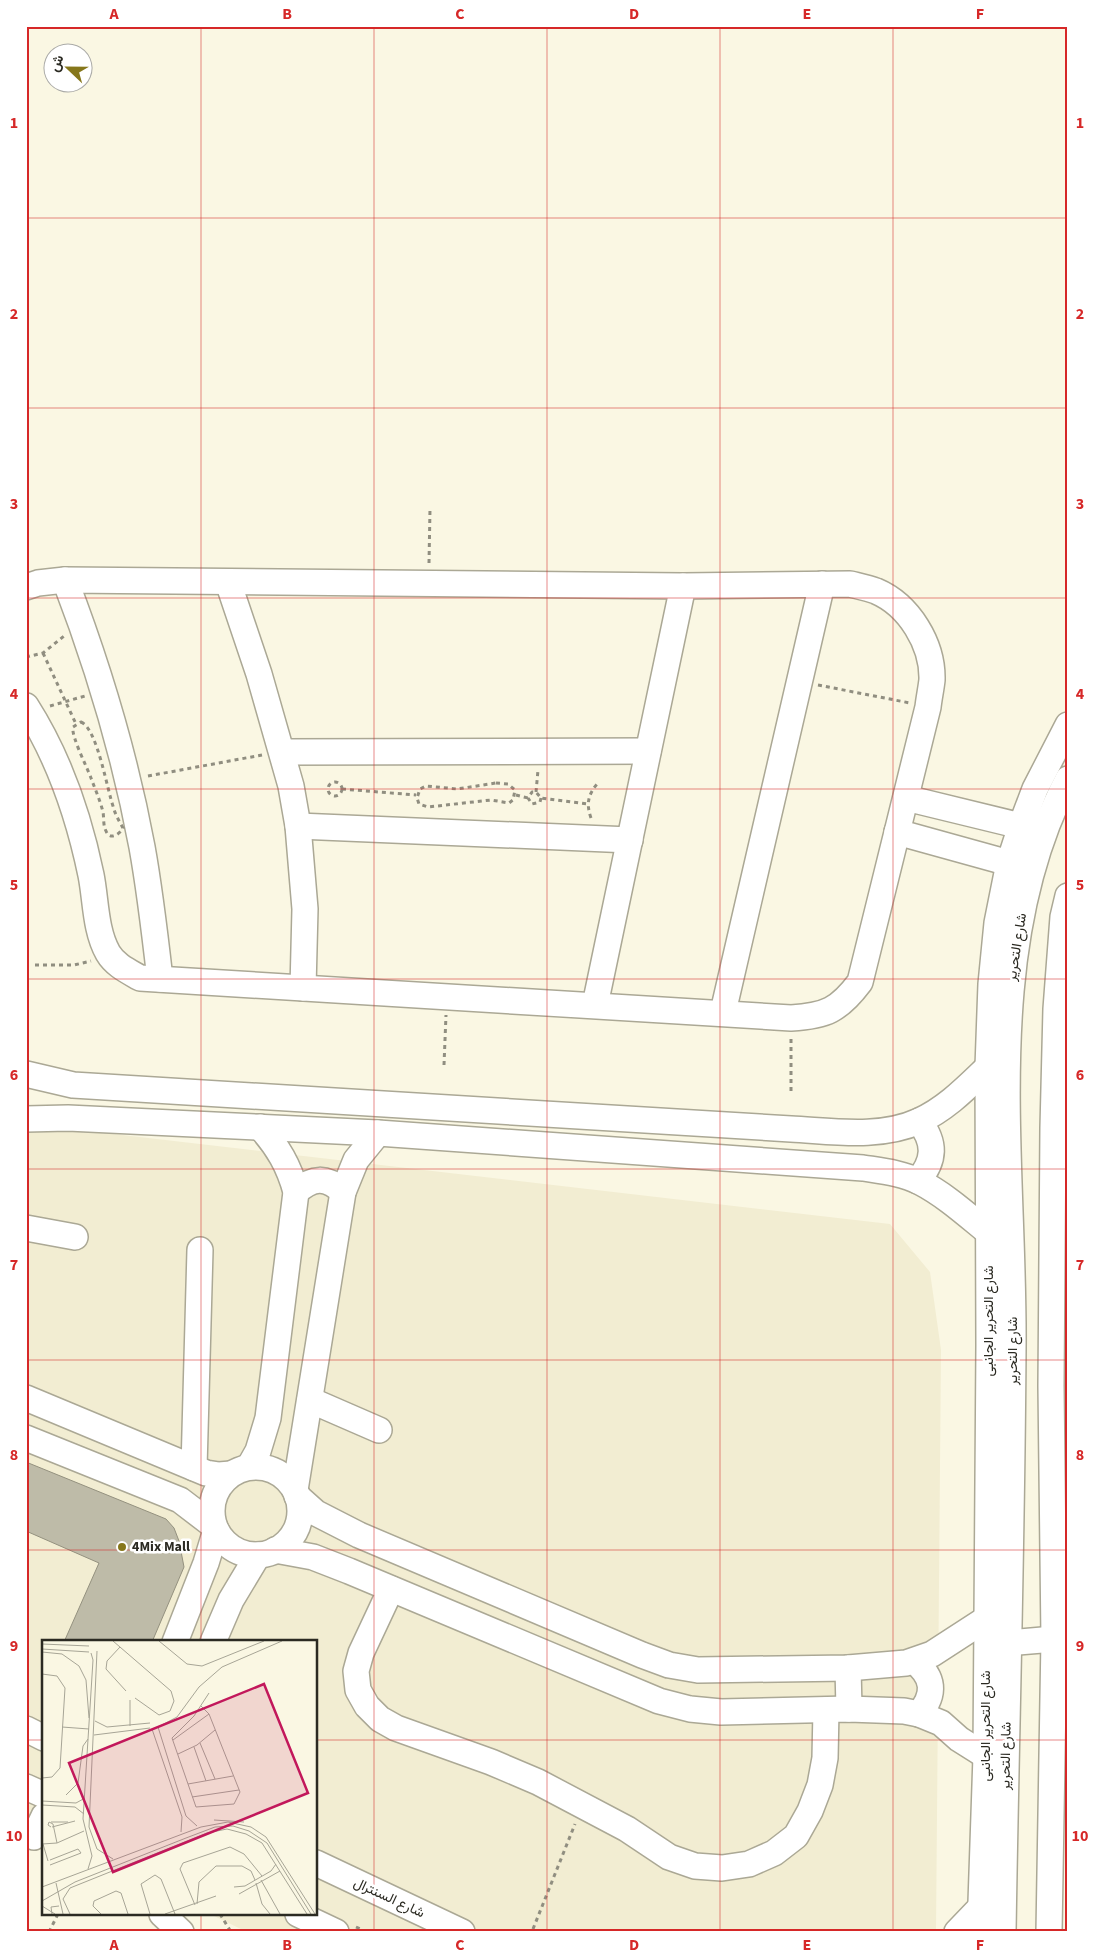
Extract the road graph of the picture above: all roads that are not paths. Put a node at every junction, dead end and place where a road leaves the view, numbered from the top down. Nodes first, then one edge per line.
1 (64, 580) junction
2 (228, 582) junction
3 (822, 584) junction
4 (683, 586) junction
5 (26, 587) edge
6 (28, 709) edge
7 (1068, 725) edge
8 (648, 751) junction
9 (283, 752) junction
10 (1068, 779) edge
11 (906, 798) junction
12 (298, 826) junction
13 (1020, 826) junction
14 (897, 832) junction
15 (630, 840) junction
16 (1009, 863) junction
17 (1068, 896) edge
18 (160, 979) junction
19 (1001, 984) junction
20 (303, 988) junction
21 (595, 1005) junction
22 (1062, 1009) edge
23 (723, 1012) junction
24 (988, 1068) junction
25 (26, 1074) edge
26 (224, 1094) junction
27 (26, 1119) edge
28 (919, 1121) junction
29 (698, 1123) junction
30 (222, 1125) junction
31 (260, 1127) junction
32 (378, 1133) junction
33 (697, 1156) junction
34 (918, 1181) junction
35 (296, 1192) junction
36 (343, 1192) junction
37 (26, 1228) edge
38 (988, 1232) junction
39 (75, 1237) dead end
40 (200, 1250) dead end
41 (289, 1260) junction
42 (330, 1266) junction
43 (1001, 1344) junction
44 (1059, 1386) edge
45 (26, 1398) edge
46 (310, 1400) junction
47 (379, 1430) dead end
48 (26, 1438) edge
49 (194, 1468) junction
50 (240, 1470) junction
51 (296, 1493) junction
52 (215, 1528) junction
53 (266, 1553) junction
54 (391, 1589) junction
55 (986, 1619) junction
56 (1054, 1639) junction
57 (176, 1640) edge
58 (214, 1640) edge
59 (1008, 1643) junction
60 (914, 1661) junction
61 (848, 1668) junction
62 (837, 1709) junction
63 (919, 1714) junction
64 (26, 1729) edge
65 (42, 1737) edge
66 (986, 1756) junction
67 (26, 1787) edge
68 (42, 1794) edge
69 (995, 1806) junction
70 (318, 1865) edge
71 (1055, 1915) edge
72 (164, 1916) edge
73 (302, 1916) edge
74 (980, 1920) edge
75 (181, 1932) edge
76 (336, 1932) edge
77 (462, 1932) edge
78 (957, 1932) edge
79 (1003, 1932) edge

1 - 2 street
1 - 5 street
1 - 18 street
2 - 4 street
2 - 9 street
3 - 4 street
3 - 11 street
3 - 23 street
4 - 8 street
6 - 18 street
7 - 13 street, شارع التحرير الجانبى
8 - 9 street
8 - 15 street
9 - 12 street
10 - 19 street, شارع التحرير
11 - 13 street
11 - 14 street
12 - 15 street
12 - 20 street
13 - 16 street, شارع التحرير الجانبى
14 - 16 street
14 - 23 street
15 - 21 street
16 - 19 street, شارع التحرير الجانبى
17 - 22 street
18 - 20 street
19 - 24 street, شارع التحرير الجانبى
19 - 43 street, شارع التحرير
20 - 21 street
21 - 23 street
22 - 44 street
24 - 28 street
24 - 38 street, شارع التحرير الجانبى
25 - 26 street
26 - 29 street
26 - 30 street
27 - 30 street
28 - 29 street
28 - 34 street
29 - 33 street
30 - 31 street
31 - 32 street
31 - 35 street
32 - 33 street
32 - 36 street
33 - 34 street
34 - 38 street
35 - 36 street
35 - 41 street
36 - 42 street
37 - 39 street
38 - 43 street, شارع التحرير الجانبى
40 - 49 street
41 - 42 street
41 - 50 street
42 - 46 street
43 - 55 street, شارع التحرير الجانبى
43 - 59 street, شارع التحرير
44 - 56 street
45 - 49 street
46 - 47 street
46 - 51 street
48 - 52 street
49 - 50 street
50 - 51 street
50 - 52 street
51 - 53 street
51 - 61 street
52 - 53 street
52 - 57 street
53 - 54 street
53 - 58 street
54 - 62 street
54 - 62 street
55 - 60 street
55 - 66 street, شارع التحرير الجانبى
56 - 59 street
56 - 71 street
59 - 69 street, شارع التحرير
60 - 61 street
60 - 63 street
61 - 62 street
62 - 63 street
63 - 66 street
64 - 65 street
66 - 69 street, شارع التحرير الجانبى
67 - 68 street
69 - 74 street, شارع التحرير الجانبى
69 - 79 street, شارع التحرير
70 - 77 street, شارع السنترال
72 - 75 street
73 - 76 street
74 - 78 street

